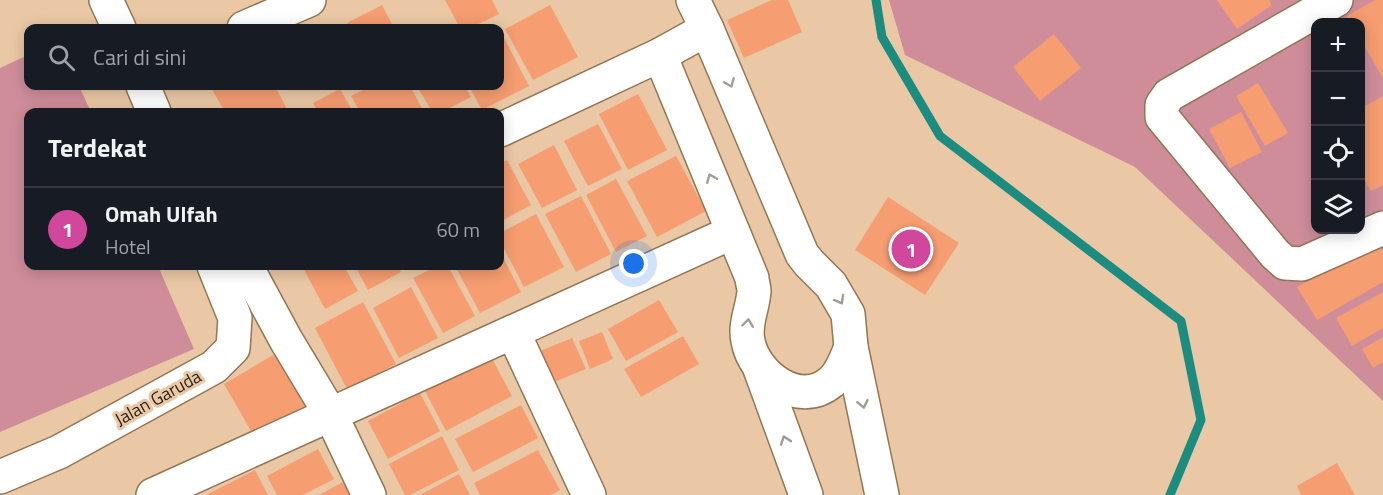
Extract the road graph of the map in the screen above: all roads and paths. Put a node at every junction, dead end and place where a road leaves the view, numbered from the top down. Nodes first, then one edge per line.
1 (106, 0) edge
2 (309, 0) edge
3 (693, 0) edge
4 (1336, 0) edge
5 (117, 24) edge
6 (253, 24) edge
7 (707, 29) junction
8 (660, 55) junction
9 (145, 90) edge
10 (167, 90) edge
11 (152, 108) edge
12 (174, 108) edge
13 (504, 128) edge
14 (733, 232) junction
15 (1381, 234) edge
16 (216, 270) edge
17 (248, 270) edge
18 (513, 332) junction
19 (851, 347) junction
20 (759, 366) junction
21 (331, 415) junction
22 (0, 477) edge
23 (172, 491) edge
24 (369, 495) edge
25 (589, 495) edge
26 (806, 495) edge
27 (882, 495) edge

1 - 5 street
2 - 6 street
3 - 7 street
4 - 15 street
7 - 8 street
7 -> 19 street
8 - 13 street
14 -> 8 street
9 - 11 street
10 - 12 street
14 - 18 street
20 -> 14 street
16 - 22 street, Jalan Garuda
17 - 21 street
18 - 21 street
18 - 25 street
19 - 20 street
19 -> 27 street
26 -> 20 street
21 - 23 street
21 - 24 street

